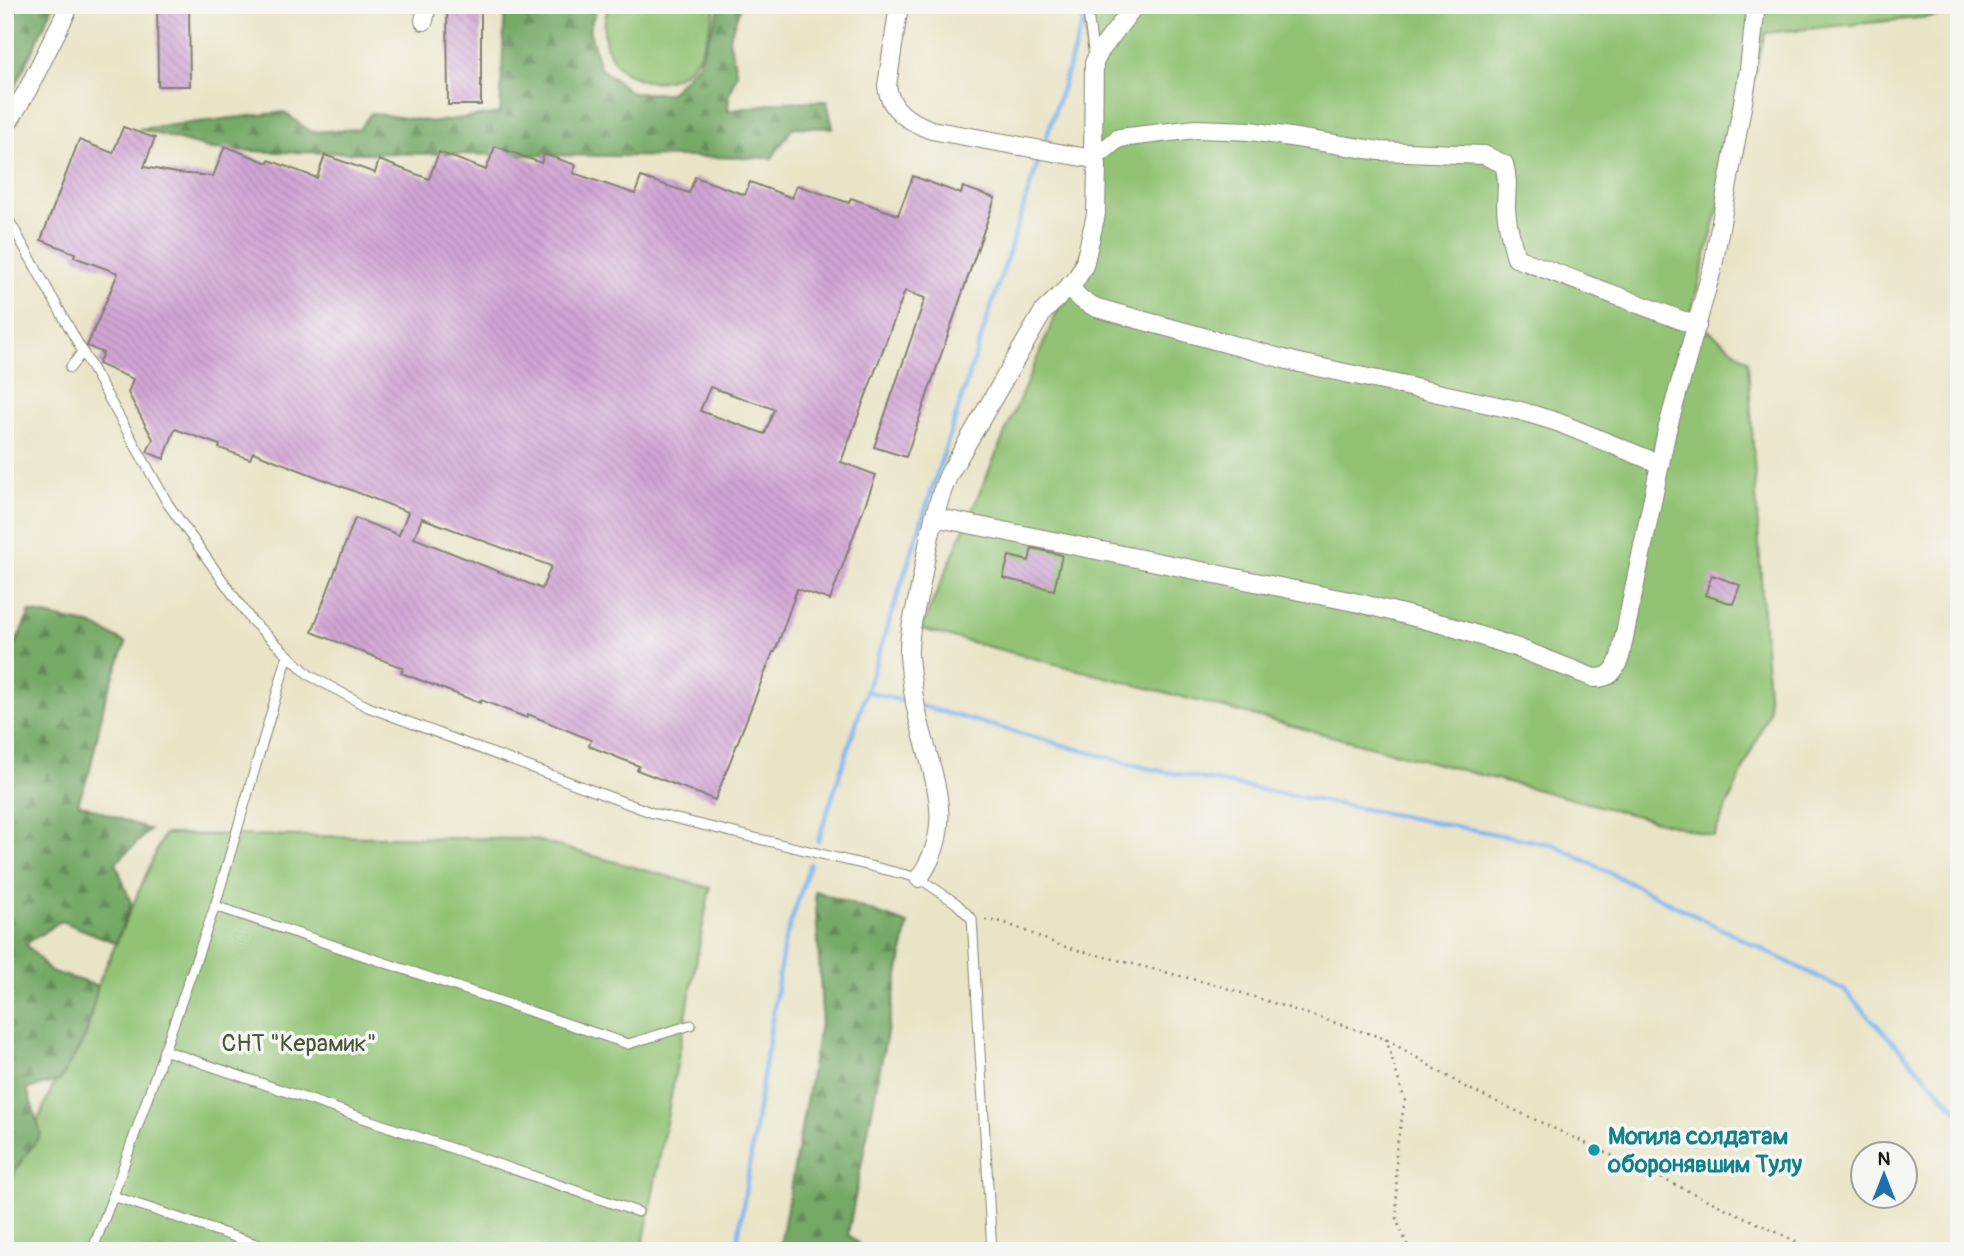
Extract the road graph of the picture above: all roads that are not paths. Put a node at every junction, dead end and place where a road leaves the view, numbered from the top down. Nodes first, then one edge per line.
1 (70, 5) edge
2 (899, 5) edge
3 (1087, 5) edge
4 (1135, 5) edge
5 (1756, 5) edge
6 (1094, 63) junction
7 (5, 128) edge
8 (1093, 159) junction
9 (5, 213) edge
10 (1070, 285) junction
11 (1697, 326) junction
12 (83, 351) junction
13 (70, 368) dead end
14 (1660, 464) junction
15 (934, 517) junction
16 (288, 655) junction
17 (919, 878) junction
18 (215, 906) junction
19 (691, 1025) dead end
20 (163, 1050) junction
21 (113, 1196) junction
22 (638, 1212) dead end
23 (92, 1251) edge
24 (277, 1251) edge
25 (992, 1251) edge

1 - 7 street
2 - 8 street
3 - 6 lane
4 - 6 street
5 - 11 street
6 - 8 street
8 - 10 street
8 - 11 street
9 - 12 lane
10 - 14 street
10 - 15 street
11 - 14 street
12 - 13 lane
12 - 16 lane
14 - 15 street
15 - 17 street
16 - 17 lane
16 - 18 lane
17 - 25 lane
18 - 19 lane
18 - 20 lane
20 - 21 lane
20 - 22 lane
21 - 23 lane
21 - 24 lane

